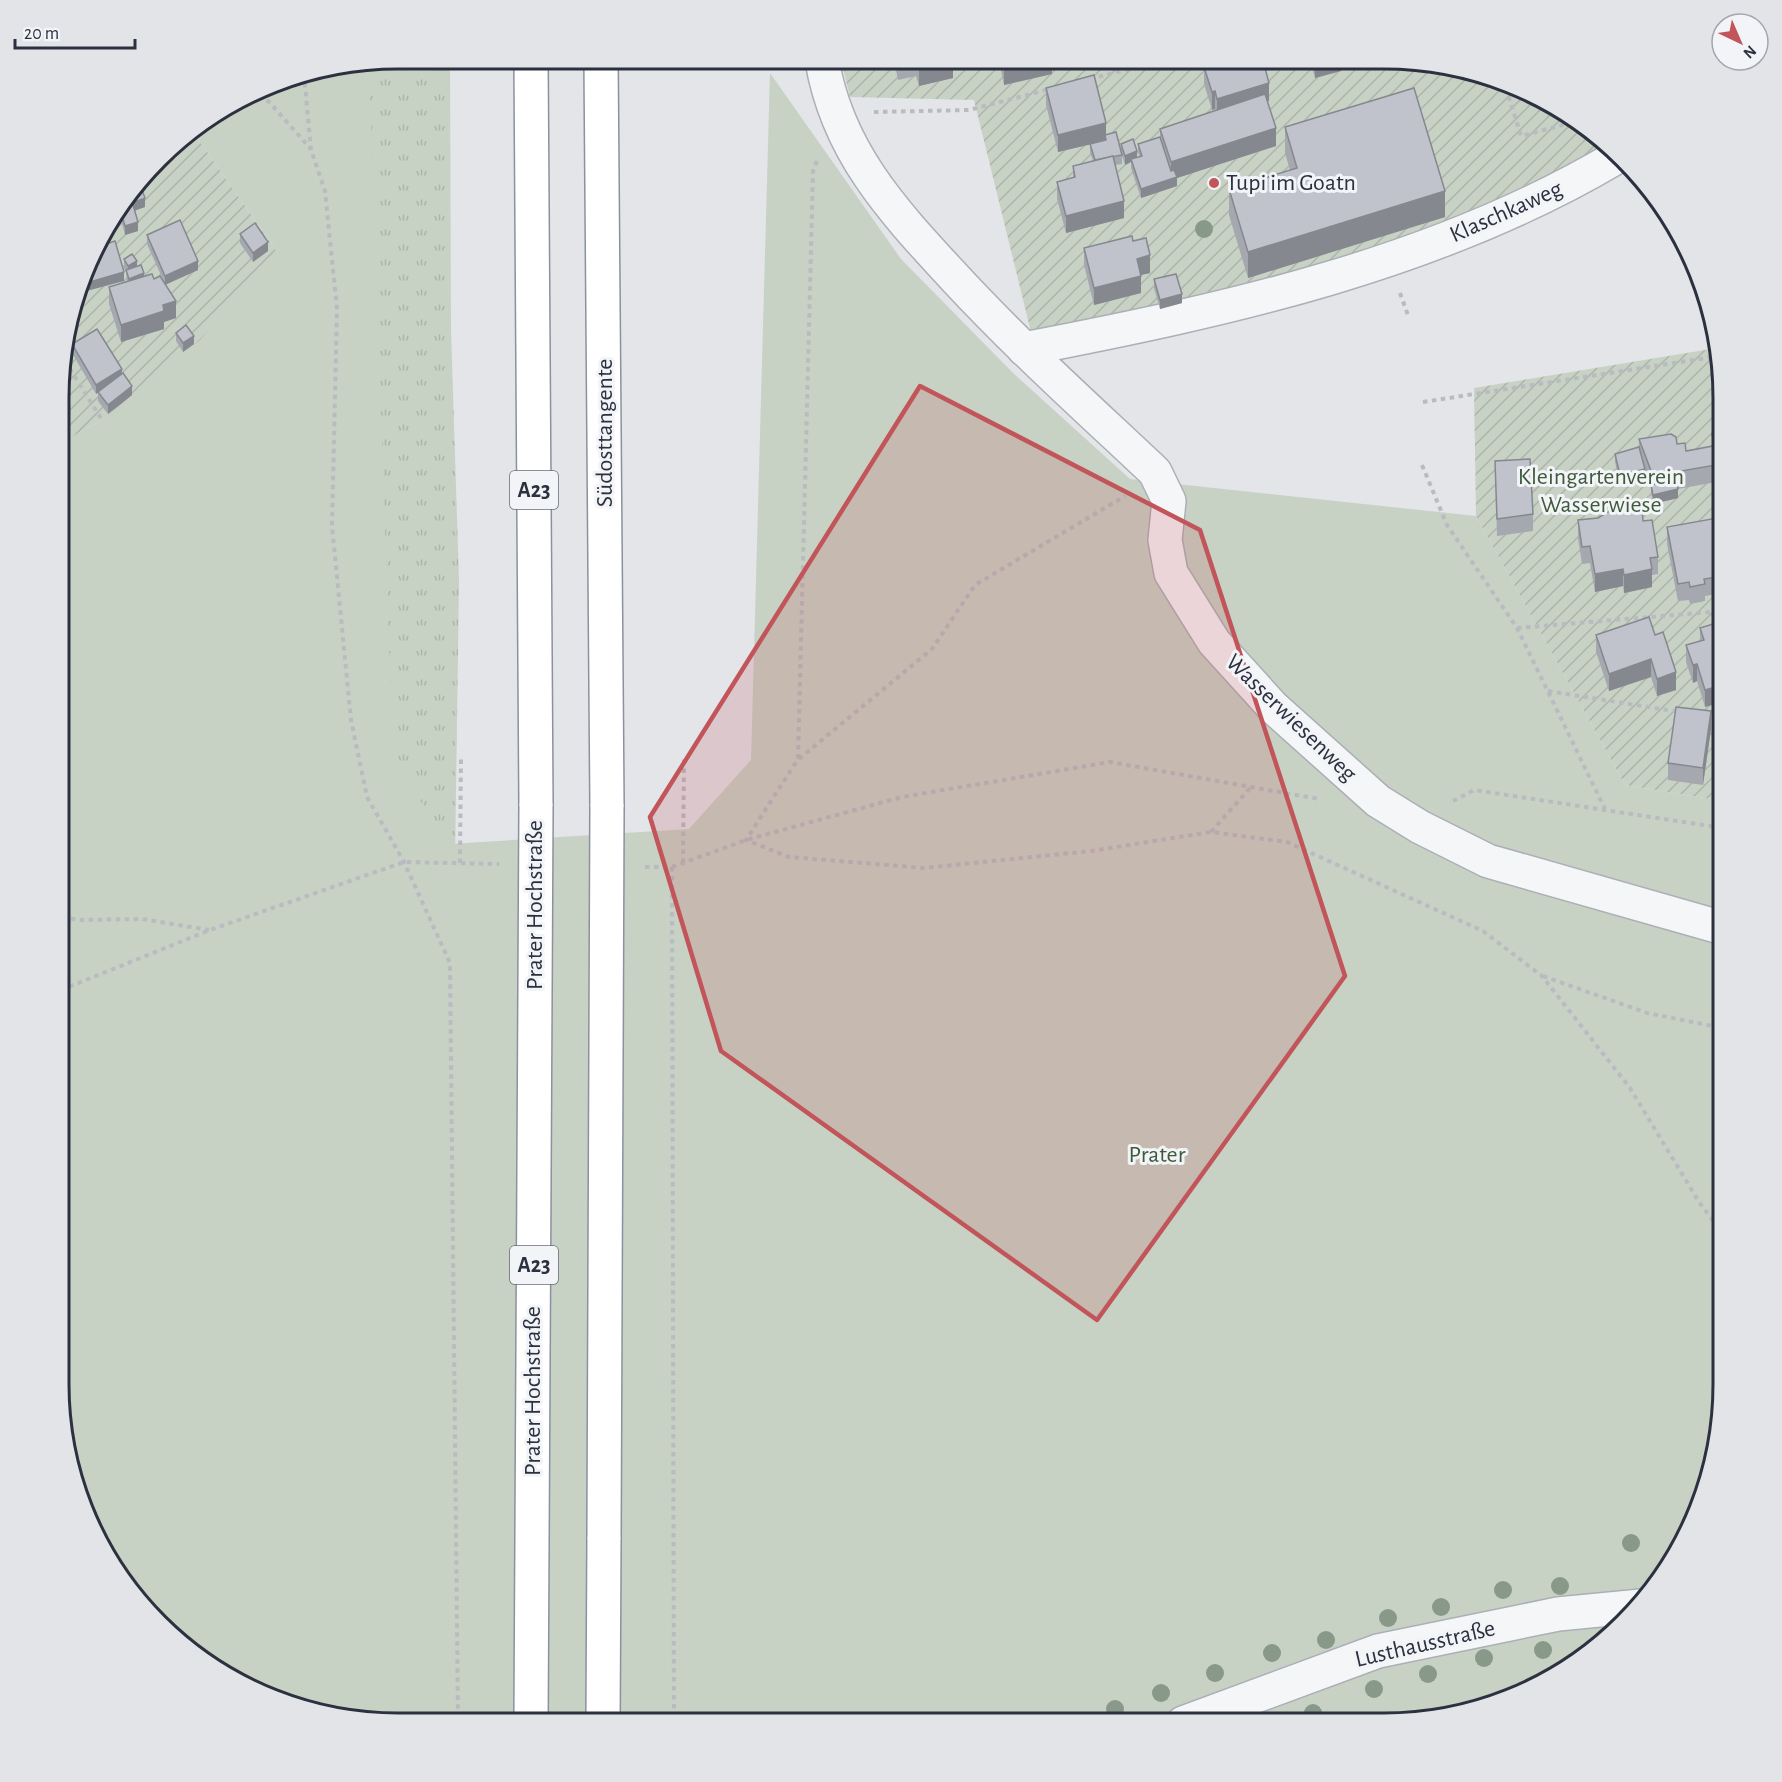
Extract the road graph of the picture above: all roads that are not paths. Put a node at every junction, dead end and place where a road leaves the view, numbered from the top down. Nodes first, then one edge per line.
1 (531, 69) edge
2 (601, 69) edge
3 (824, 69) edge
4 (1611, 160) edge
5 (1024, 349) junction
6 (1713, 925) edge
7 (1625, 1608) edge
8 (531, 1713) edge
9 (603, 1713) edge
10 (1210, 1713) edge

1 - 8 highway, Prater Hochstraße / A23, bridge
2 - 9 highway, Südosttangente, bridge
3 - 5 street, Wasserwiesenweg
4 - 5 street, Klaschkaweg
5 - 6 street, Wasserwiesenweg
7 - 10 street, Lusthausstraße

